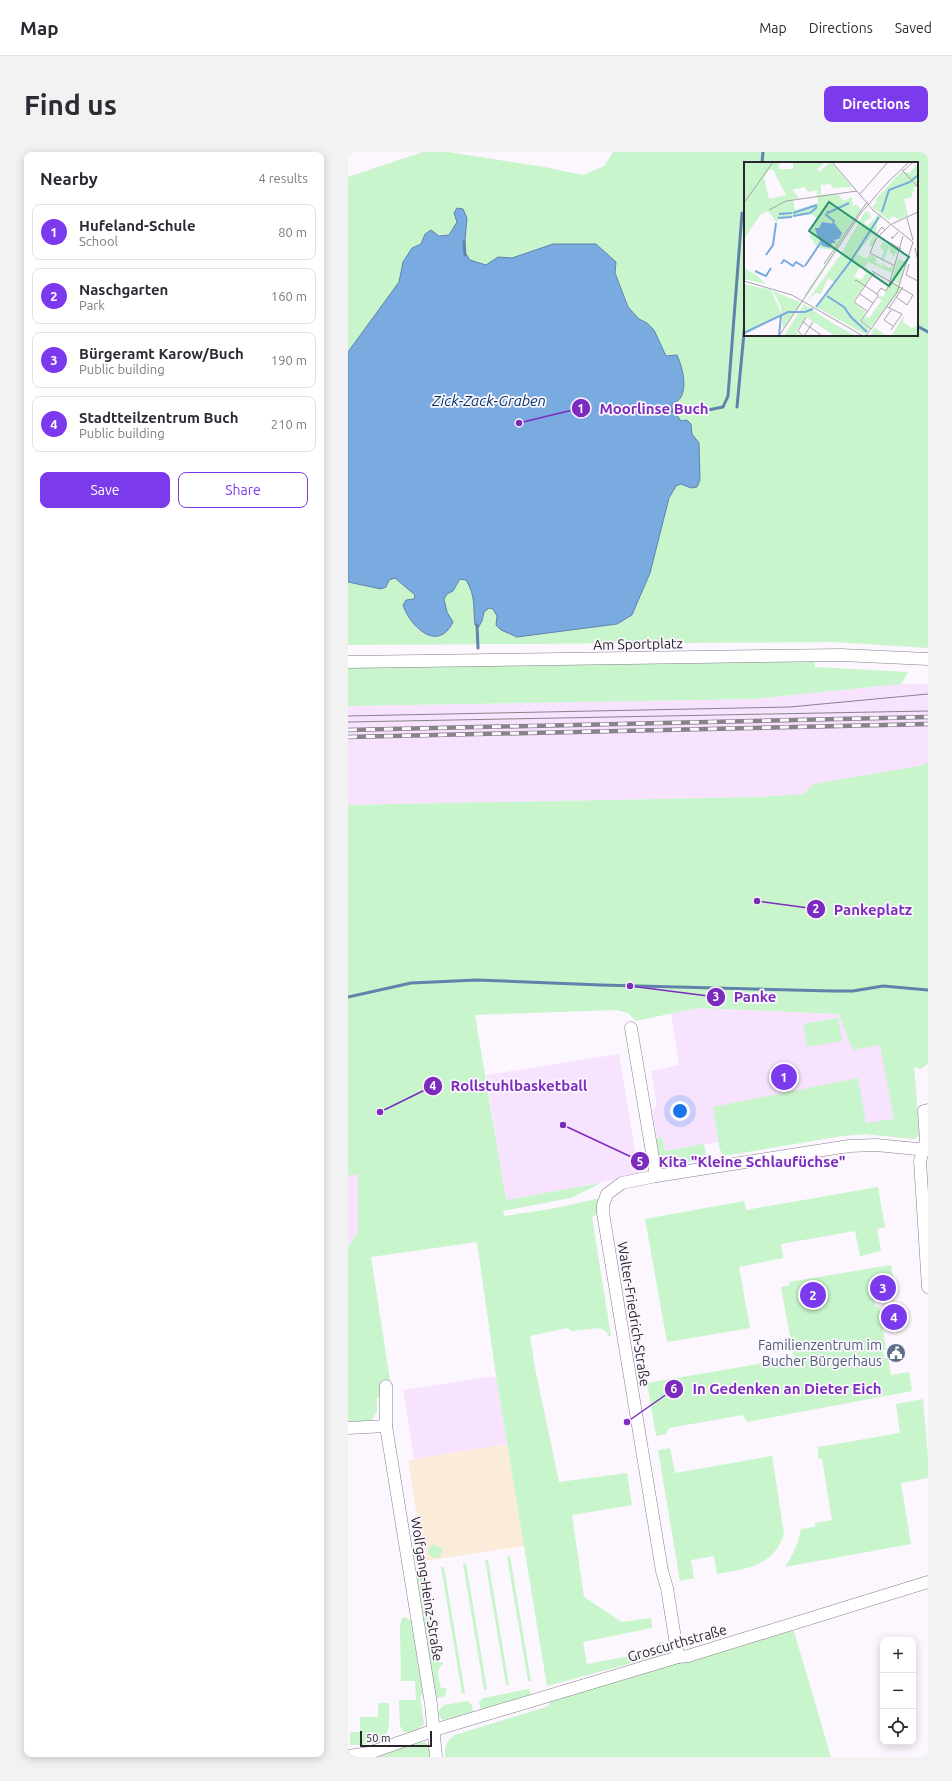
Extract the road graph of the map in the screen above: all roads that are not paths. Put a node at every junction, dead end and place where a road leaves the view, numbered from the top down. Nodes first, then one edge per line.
1 (928, 659) edge
2 (348, 662) edge
3 (631, 1028) dead end
4 (926, 1111) edge
5 (926, 1150) edge
6 (656, 1176) junction
7 (928, 1287) edge
8 (386, 1386) dead end
9 (386, 1426) junction
10 (348, 1428) edge
11 (928, 1582) edge
12 (678, 1656) junction
13 (435, 1731) junction
14 (348, 1756) edge
15 (436, 1757) edge

1 - 2 street, Am Sportplatz
3 - 6 street
4 - 5 street
5 - 6 street, Walter-Friedrich-Straße
5 - 7 street
6 - 12 street, Walter-Friedrich-Straße
8 - 9 street, Wolfgang-Heinz-Straße
9 - 10 street
9 - 13 street, Wolfgang-Heinz-Straße
11 - 12 street, Groscurthstraße
12 - 13 street, Groscurthstraße
13 - 14 street, Groscurthstraße
13 - 15 street, Wolfgang-Heinz-Straße

